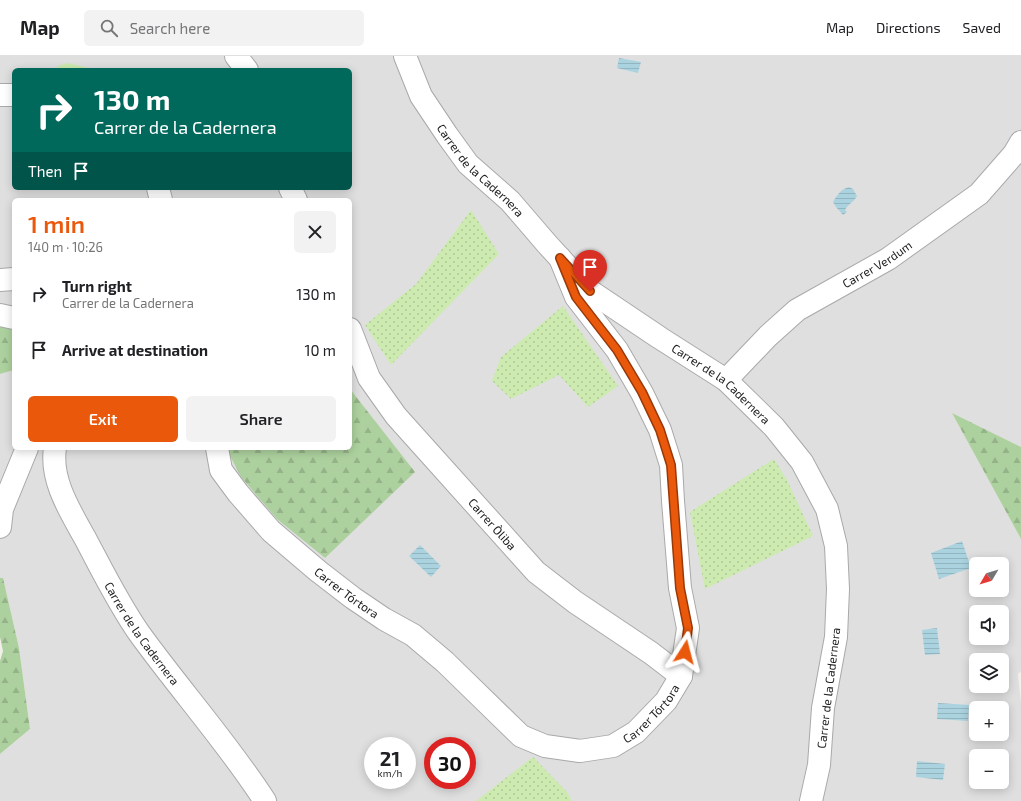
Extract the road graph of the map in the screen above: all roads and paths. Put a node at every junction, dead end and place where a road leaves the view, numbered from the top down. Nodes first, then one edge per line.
1 (236, 56) edge
2 (405, 56) edge
3 (245, 68) edge
4 (0, 95) edge
5 (12, 95) edge
6 (1021, 142) edge
7 (560, 258) junction
8 (0, 280) edge
9 (12, 280) edge
10 (0, 315) edge
11 (12, 318) edge
12 (352, 334) edge
13 (726, 380) junction
14 (26, 450) edge
15 (55, 450) edge
16 (217, 450) edge
17 (0, 527) edge
18 (681, 676) junction
19 (265, 801) edge
20 (811, 801) edge

1 - 3 street
2 - 7 street, Carrer de la Cadernera
4 - 5 street
6 - 13 street, Carrer Verdum
7 - 13 street, Carrer de la Cadernera
7 - 18 street, Carrer Tórtora
8 - 9 street
10 - 11 street
12 - 18 street, Carrer Òliba
13 - 20 street, Carrer de la Cadernera
14 - 17 street
15 - 19 street, Carrer de la Cadernera
16 - 18 street, Carrer Tórtora

